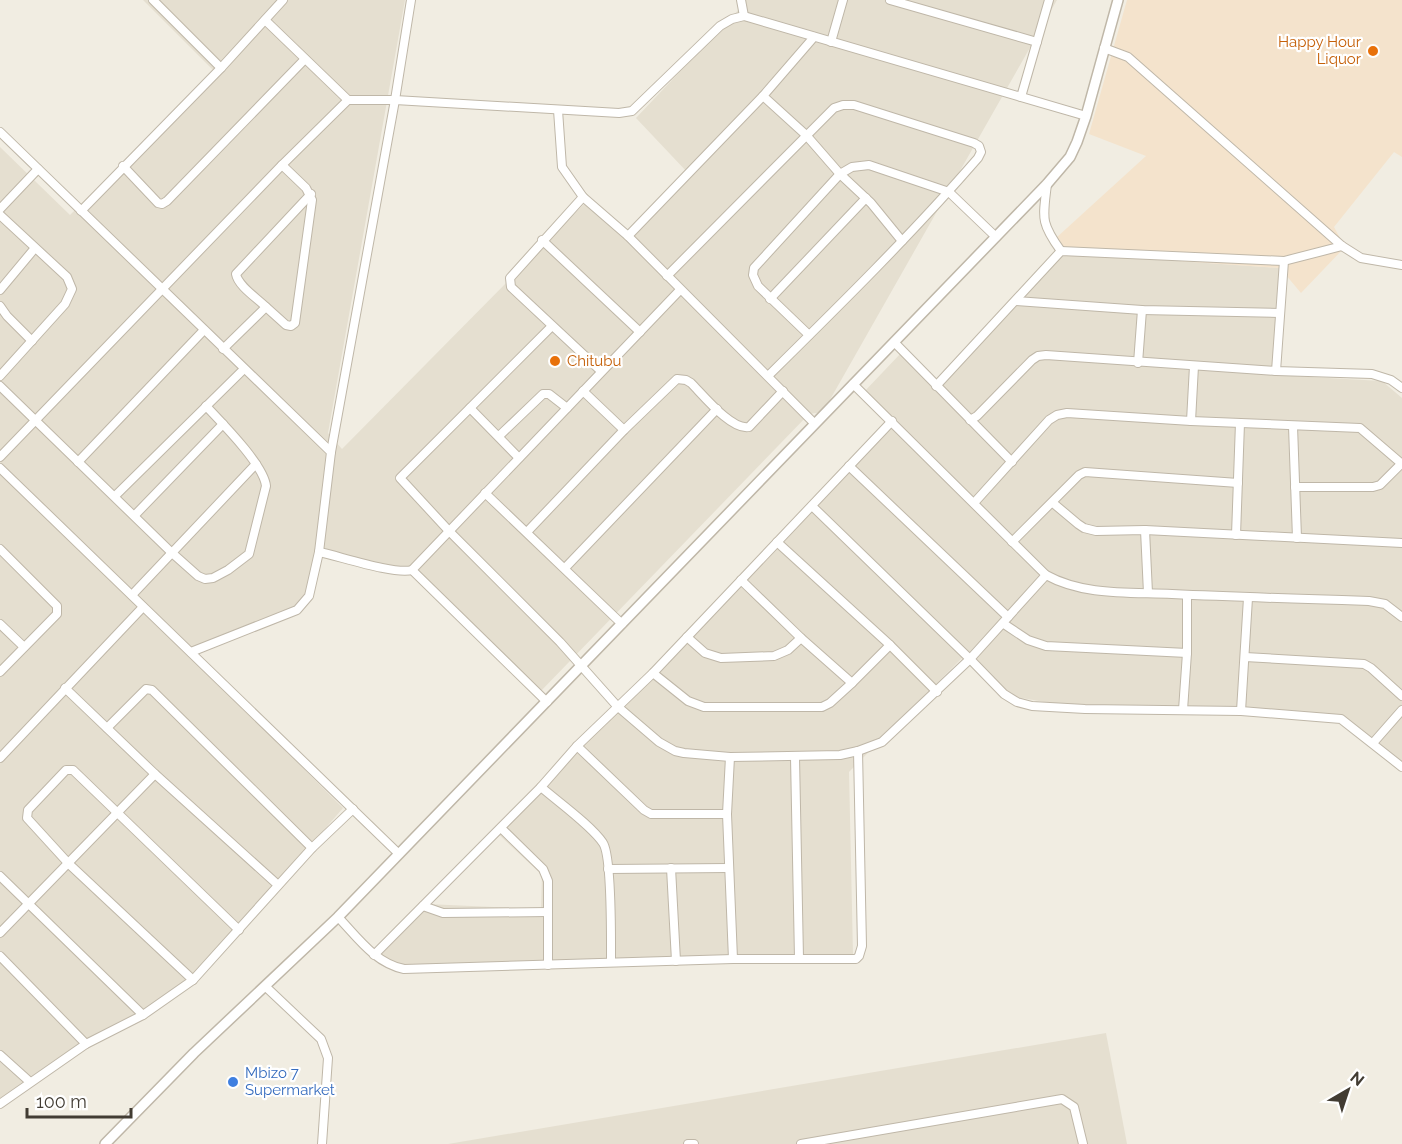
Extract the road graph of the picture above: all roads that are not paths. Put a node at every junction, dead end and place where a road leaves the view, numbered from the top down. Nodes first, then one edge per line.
1 (153, 0) edge
2 (283, 0) edge
3 (411, 0) edge
4 (741, 0) edge
5 (843, 0) edge
6 (890, 0) edge
7 (1049, 0) edge
8 (1118, 0) edge
9 (744, 16) junction
10 (265, 20) junction
11 (814, 37) junction
12 (831, 42) junction
13 (1037, 42) junction
14 (1104, 48) junction
15 (305, 59) junction
16 (221, 68) junction
17 (763, 96) junction
18 (1021, 97) junction
19 (348, 100) junction
20 (395, 100) junction
21 (558, 110) junction
22 (1086, 116) junction
23 (0, 132) edge
24 (806, 135) junction
25 (282, 165) junction
26 (123, 166) junction
27 (38, 169) junction
28 (840, 174) junction
29 (1047, 184) junction
30 (949, 192) junction
31 (311, 194) junction
32 (583, 197) junction
33 (866, 198) junction
34 (0, 209) edge
35 (81, 212) junction
36 (0, 215) edge
37 (628, 236) junction
38 (996, 237) junction
39 (542, 240) junction
40 (902, 241) junction
41 (1342, 246) junction
42 (34, 248) junction
43 (1061, 251) junction
44 (1284, 261) junction
45 (1402, 265) edge
46 (667, 276) junction
47 (0, 290) edge
48 (162, 290) junction
49 (680, 290) junction
50 (770, 299) junction
51 (1016, 301) junction
52 (0, 306) edge
53 (266, 307) junction
54 (1142, 310) junction
55 (1280, 313) junction
56 (552, 326) junction
57 (204, 330) junction
58 (640, 332) junction
59 (809, 335) junction
60 (32, 341) junction
61 (894, 342) junction
62 (223, 348) junction
63 (1138, 363) junction
64 (1194, 366) junction
65 (244, 369) junction
66 (601, 371) junction
67 (1276, 371) junction
68 (0, 376) edge
69 (768, 376) junction
70 (852, 384) junction
71 (0, 386) edge
72 (936, 386) junction
73 (1402, 388) edge
74 (783, 391) junction
75 (583, 392) junction
76 (206, 406) junction
77 (471, 408) junction
78 (567, 408) junction
79 (717, 409) junction
80 (970, 420) junction
81 (35, 421) junction
82 (892, 421) junction
83 (1191, 421) junction
84 (814, 423) junction
85 (1240, 423) junction
86 (223, 424) junction
87 (1293, 426) junction
88 (624, 430) junction
89 (498, 436) junction
90 (331, 452) junction
91 (0, 457) edge
92 (519, 458) junction
93 (78, 462) junction
94 (1012, 462) junction
95 (256, 464) junction
96 (1401, 464) edge
97 (849, 466) junction
98 (0, 468) edge
99 (1238, 483) junction
100 (1295, 487) junction
101 (484, 493) junction
102 (115, 496) junction
103 (974, 503) junction
104 (1053, 503) junction
105 (812, 506) junction
106 (135, 515) junction
107 (1145, 530) junction
108 (449, 531) junction
109 (527, 532) junction
110 (1236, 535) junction
111 (1297, 538) junction
112 (777, 542) junction
113 (1012, 542) junction
114 (1402, 543) edge
115 (0, 549) edge
116 (171, 552) junction
117 (319, 552) junction
118 (565, 568) junction
119 (412, 570) junction
120 (1046, 575) junction
121 (741, 580) junction
122 (1148, 593) junction
123 (132, 595) junction
124 (1187, 595) junction
125 (1248, 598) junction
126 (143, 607) junction
127 (1402, 617) edge
128 (1006, 621) junction
129 (0, 624) edge
130 (622, 624) junction
131 (687, 637) junction
132 (801, 638) junction
133 (890, 645) junction
134 (24, 647) junction
135 (191, 652) junction
136 (1187, 653) junction
137 (1245, 657) junction
138 (970, 659) junction
139 (581, 666) junction
140 (0, 672) edge
141 (653, 673) junction
142 (852, 682) junction
143 (65, 688) junction
144 (937, 692) junction
145 (1402, 696) edge
146 (547, 702) junction
147 (617, 706) junction
148 (1184, 710) junction
149 (1402, 710) edge
150 (1241, 711) junction
151 (107, 728) junction
152 (1374, 743) junction
153 (577, 747) junction
154 (858, 751) junction
155 (795, 757) junction
156 (0, 758) edge
157 (730, 758) junction
158 (1402, 767) edge
159 (155, 774) junction
160 (541, 787) junction
161 (353, 809) junction
162 (117, 814) junction
163 (727, 814) junction
164 (501, 828) junction
165 (312, 848) junction
166 (399, 854) junction
167 (69, 864) junction
168 (671, 868) junction
169 (729, 868) junction
170 (608, 869) junction
171 (0, 876) edge
172 (278, 885) junction
173 (29, 904) junction
174 (423, 906) junction
175 (548, 912) junction
176 (338, 917) junction
177 (239, 930) junction
178 (0, 933) edge
179 (374, 955) junction
180 (0, 956) edge
181 (799, 958) junction
182 (733, 959) junction
183 (611, 962) junction
184 (676, 962) junction
185 (548, 966) junction
186 (193, 980) junction
187 (266, 987) junction
188 (143, 1015) junction
189 (86, 1044) junction
190 (0, 1055) edge
191 (30, 1082) junction
192 (0, 1104) edge
193 (105, 1144) edge
194 (322, 1144) edge
195 (688, 1144) edge
196 (694, 1144) edge
197 (801, 1144) edge
198 (1083, 1144) edge

1 - 16 street
2 - 10 street
3 - 20 street
4 - 9 street
5 - 12 street
6 - 13 street
7 - 13 street
8 - 14 street
9 - 11 street
9 - 21 street
10 - 15 street
10 - 16 street
11 - 12 street
11 - 17 street
12 - 18 street
13 - 18 street
14 - 22 street
14 - 41 street
15 - 19 street
15 - 26 street
16 - 26 street
17 - 24 street
17 - 37 street
18 - 22 street
19 - 20 street
19 - 25 street
20 - 21 street
20 - 90 street
21 - 32 street
22 - 29 street
23 - 27 street
24 - 28 street
24 - 30 street
24 - 46 street
25 - 31 street
25 - 48 street
26 - 35 street
27 - 34 street
27 - 35 street
28 - 30 street
28 - 33 street
28 - 50 street
29 - 38 street
29 - 43 street
30 - 38 street
30 - 40 street
31 - 53 street
31 - 53 street
32 - 37 street
32 - 39 street
33 - 40 street
33 - 50 street
35 - 48 street
36 - 42 street
37 - 46 street
38 - 61 street
39 - 56 street
39 - 58 street
40 - 59 street
41 - 44 street
41 - 45 street
42 - 47 street
42 - 60 street
43 - 44 street
43 - 51 street
44 - 55 street
46 - 49 street
48 - 57 street
48 - 81 street
49 - 58 street
49 - 69 street
50 - 59 street
51 - 54 street
51 - 72 street
52 - 60 street
53 - 62 street
54 - 55 street
54 - 63 street
55 - 67 street
56 - 66 street
56 - 77 street
57 - 62 street
57 - 93 street
58 - 66 street
59 - 69 street
60 - 68 street
61 - 70 street
61 - 72 street
62 - 65 street
63 - 64 street
63 - 80 street
64 - 67 street
64 - 83 street
65 - 76 street
65 - 90 street
66 - 75 street
67 - 73 street
69 - 74 street
70 - 82 street
70 - 84 street
71 - 81 street
72 - 80 street
74 - 79 street
74 - 84 street
75 - 78 street
75 - 88 street
76 - 86 street
76 - 102 street
77 - 89 street
77 - 108 street
78 - 89 street
78 - 92 street
79 - 88 street
79 - 118 street
80 - 94 street
81 - 91 street
81 - 93 street
82 - 97 street
82 - 103 street
83 - 85 street
83 - 94 street
84 - 130 street
85 - 87 street
85 - 99 street
86 - 95 street
86 - 106 street
87 - 96 street
87 - 100 street
88 - 109 street
89 - 92 street
90 - 117 street
92 - 101 street
93 - 102 street
94 - 103 street
95 - 116 street
95 - 116 street
96 - 100 street
97 - 105 street
97 - 128 street
98 - 123 street
99 - 104 street
99 - 110 street
100 - 111 street
101 - 108 street
101 - 109 street
102 - 106 street
103 - 113 street
104 - 107 street
104 - 113 street
105 - 112 street
105 - 138 street
106 - 116 street
107 - 110 street
107 - 122 street
108 - 119 street
108 - 139 street
109 - 118 street
110 - 111 street
111 - 114 street
112 - 121 street
112 - 133 street
113 - 120 street
115 - 134 street
116 - 123 street
117 - 119 street
117 - 135 street
118 - 130 street
119 - 146 street
120 - 122 street
120 - 128 street
121 - 131 street
121 - 132 street
122 - 124 street
123 - 126 street
124 - 125 street
124 - 136 street
125 - 127 street
125 - 137 street
126 - 135 street
126 - 143 street
128 - 136 street
128 - 138 street
129 - 134 street
130 - 139 street
131 - 132 street
131 - 141 street
132 - 142 street
133 - 142 street
133 - 144 street
134 - 140 street
135 - 161 street
136 - 148 street
137 - 145 street
137 - 150 street
138 - 144 street
138 - 148 street
139 - 146 street
139 - 147 street
141 - 142 street
141 - 147 street
143 - 151 street
143 - 156 street
144 - 154 street
146 - 166 street
147 - 153 street
147 - 157 street
148 - 150 street
149 - 152 street
150 - 152 street
151 - 159 street
151 - 165 street
152 - 158 street
153 - 160 street
153 - 163 street
154 - 155 street
154 - 181 street
155 - 157 street
155 - 181 street
157 - 163 street
159 - 162 street
159 - 172 street
160 - 164 street
160 - 170 street
161 - 165 street
161 - 166 street
162 - 167 street
162 - 167 street
162 - 177 street
163 - 169 street
164 - 174 street
164 - 175 street
165 - 172 street
166 - 176 street
167 - 173 street
167 - 186 street
168 - 169 street
168 - 170 street
168 - 184 street
169 - 182 street
170 - 183 street
171 - 173 street
172 - 177 street
173 - 178 street
173 - 188 street
174 - 175 street
174 - 179 street
175 - 185 street
176 - 179 street
176 - 187 street
177 - 186 street
179 - 185 street
180 - 189 street
181 - 182 street
182 - 184 street
183 - 184 street
183 - 185 street
186 - 188 street
187 - 193 street
187 - 194 street
188 - 189 street
189 - 191 street
190 - 191 street
191 - 192 street
195 - 196 street
197 - 198 street

